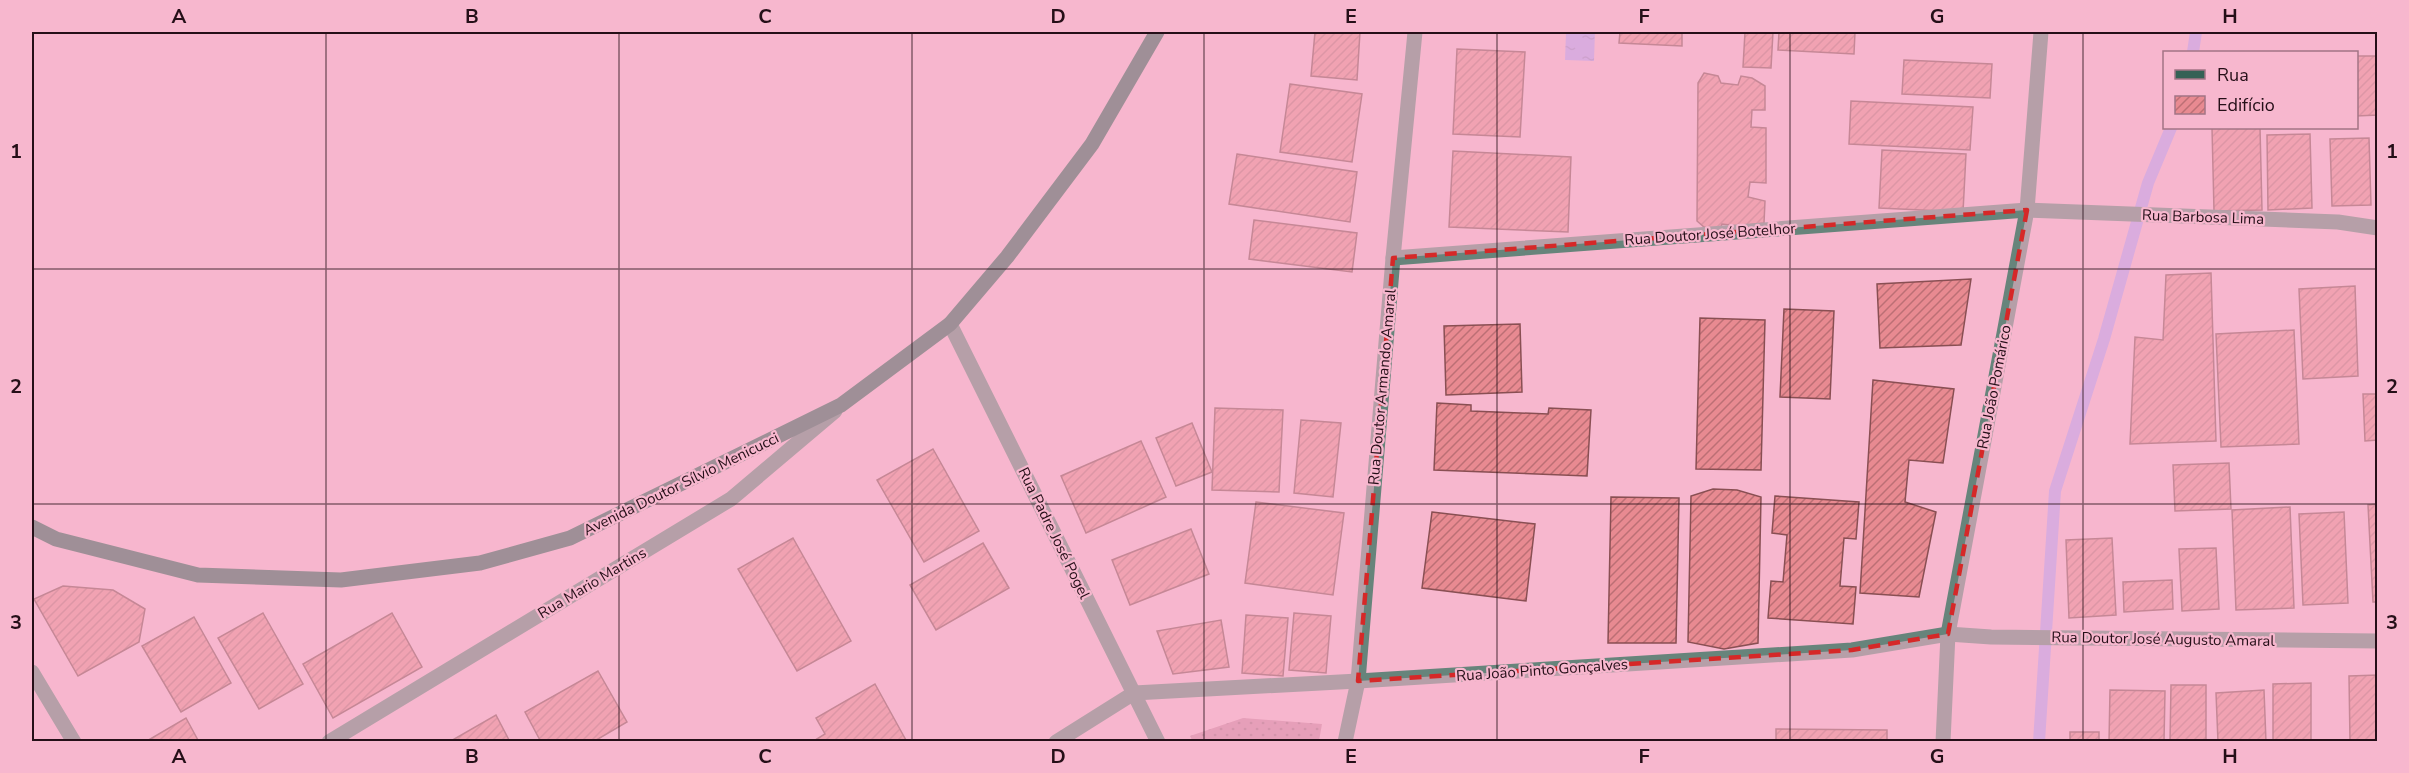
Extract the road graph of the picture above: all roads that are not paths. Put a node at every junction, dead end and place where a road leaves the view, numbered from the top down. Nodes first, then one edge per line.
1 (1157, 32) edge
2 (1415, 32) edge
3 (2041, 32) edge
4 (2027, 210) junction
5 (2378, 228) edge
6 (1393, 258) junction
7 (950, 324) junction
8 (841, 405) junction
9 (32, 528) edge
10 (1948, 634) junction
11 (2378, 641) edge
12 (32, 672) edge
13 (1358, 681) junction
14 (1134, 693) junction
15 (74, 741) edge
16 (328, 741) edge
17 (1056, 741) edge
18 (1158, 741) edge
19 (1345, 741) edge
20 (1943, 741) edge

1 - 7 main road, Avenida Doutor Sílvio Menicucci
2 - 6 street, Rua Doutor Armando Amaral
3 - 4 street, Rua João Pomárico
4 - 5 street, Rua Barbosa Lima
4 - 6 street, Rua Doutor José Botelhor
4 - 10 street, Rua João Pomárico
6 - 13 street, Rua Doutor Armando Amaral
7 - 8 main road, Avenida Doutor Sílvio Menicucci
7 - 14 street, Rua Padre José Pogel
8 - 9 main road, Avenida Doutor Sílvio Menicucci
8 - 16 street, Rua Mario Martins
10 - 11 street, Rua Doutor José Augusto Amaral
10 - 13 street, Rua João Pinto Gonçalves
10 - 20 street, Rua João Pomárico
12 - 15 street
13 - 14 street, Rua João Pinto Gonçalves
13 - 19 street, Rua Doutor Armando Amaral
14 - 17 street
14 - 18 street, Rua Padre José Pogel

